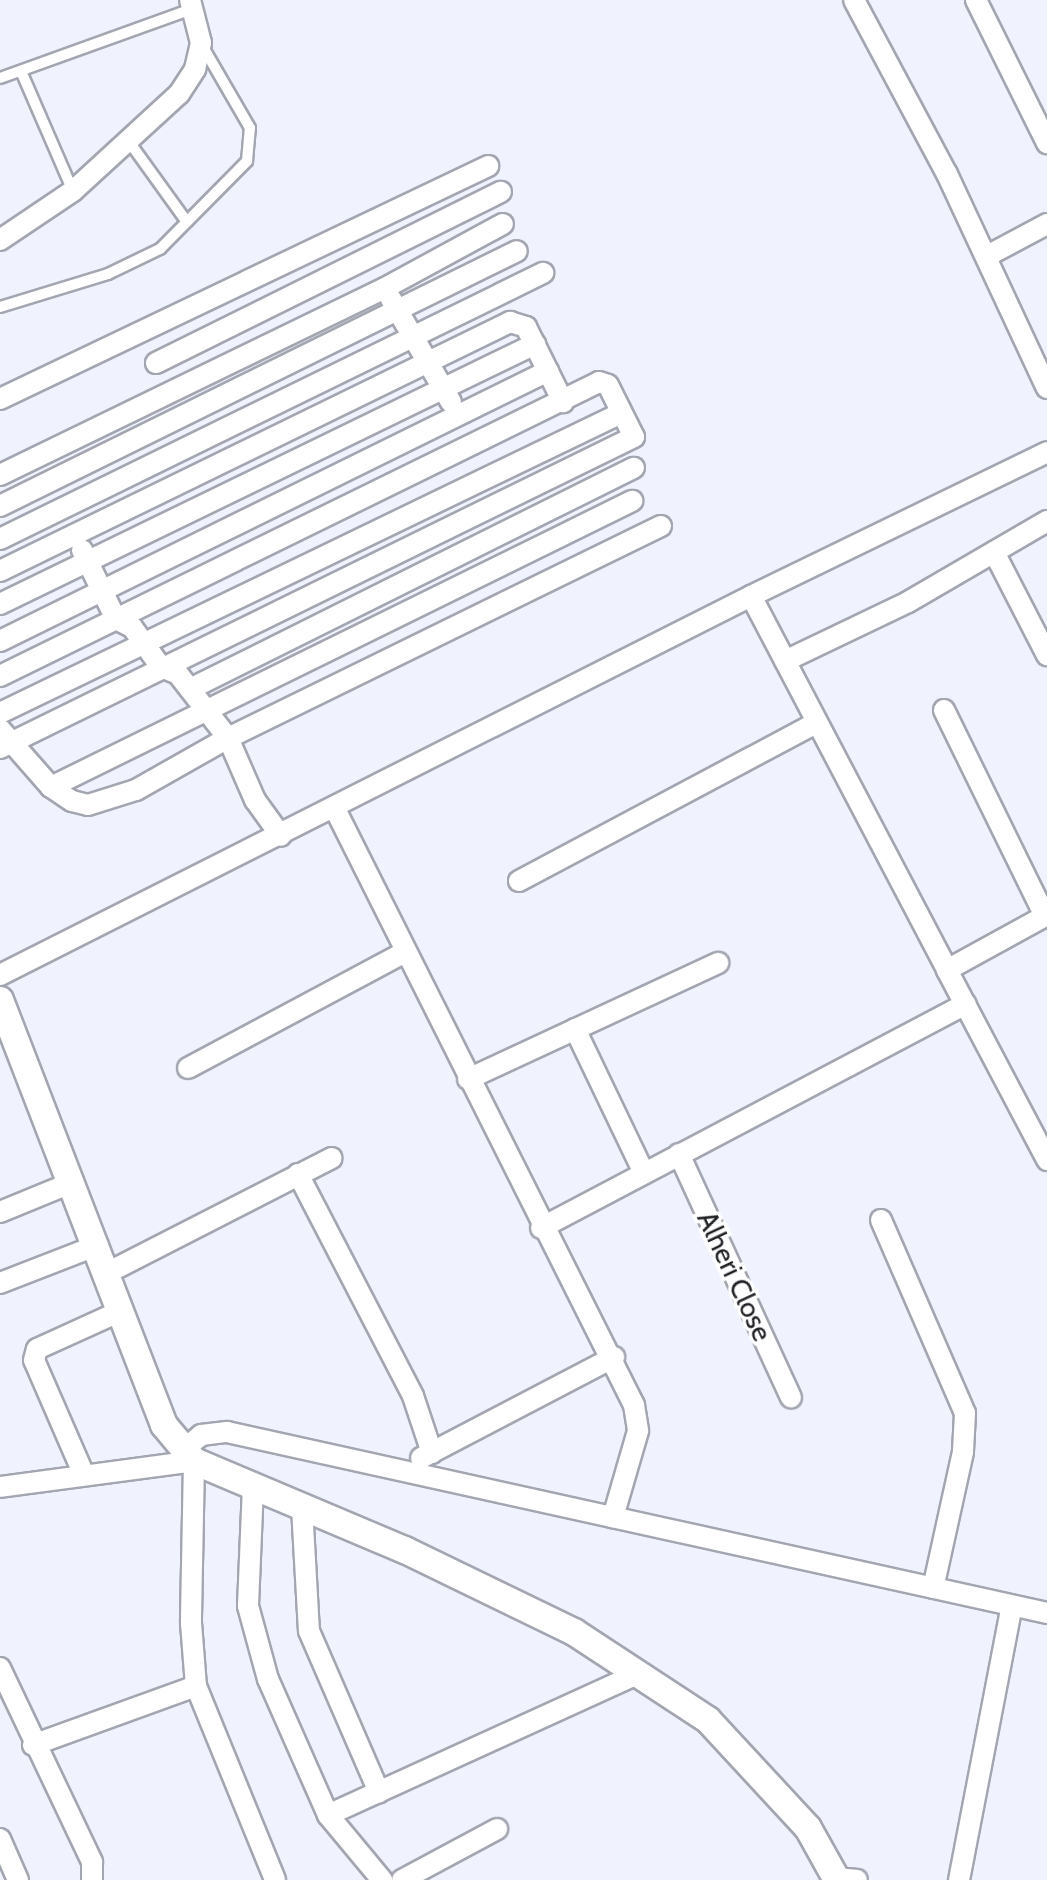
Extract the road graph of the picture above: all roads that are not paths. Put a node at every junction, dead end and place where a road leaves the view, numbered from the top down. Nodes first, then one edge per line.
1 (854, 0) edge
2 (976, 0) edge
3 (191, 4) edge
4 (201, 43) junction
5 (21, 71) junction
6 (0, 78) edge
7 (130, 143) junction
8 (1047, 143) edge
9 (488, 166) dead end
10 (73, 191) junction
11 (501, 192) dead end
12 (187, 222) junction
13 (503, 224) dead end
14 (1047, 224) edge
15 (0, 240) edge
16 (517, 251) dead end
17 (987, 256) junction
18 (543, 273) dead end
19 (385, 288) junction
20 (0, 307) edge
21 (396, 309) junction
22 (142, 333) junction
23 (411, 336) junction
24 (535, 344) junction
25 (226, 362) junction
26 (156, 363) junction
27 (426, 364) junction
28 (548, 371) junction
29 (241, 388) junction
30 (1047, 388) edge
31 (445, 391) junction
32 (169, 392) junction
33 (0, 399) edge
34 (563, 402) junction
35 (621, 413) junction
36 (255, 414) junction
37 (323, 416) junction
38 (458, 418) junction
39 (85, 437) junction
40 (271, 441) junction
41 (338, 445) junction
42 (1047, 452) edge
43 (98, 461) junction
44 (634, 468) dead end
45 (352, 472) junction
46 (0, 475) edge
47 (112, 486) junction
48 (366, 498) junction
49 (632, 501) dead end
50 (504, 503) junction
51 (0, 506) edge
52 (127, 512) junction
53 (1047, 521) edge
54 (515, 526) junction
55 (661, 526) dead end
56 (75, 536) junction
57 (0, 539) edge
58 (529, 552) junction
59 (994, 552) junction
60 (88, 563) junction
61 (0, 571) edge
62 (346, 580) junction
63 (545, 583) junction
64 (103, 593) junction
65 (751, 596) junction
66 (0, 604) edge
67 (359, 604) junction
68 (116, 619) junction
69 (373, 632) junction
70 (0, 641) edge
71 (143, 645) junction
72 (1047, 655) edge
73 (387, 660) junction
74 (785, 661) junction
75 (161, 667) junction
76 (0, 676) edge
77 (190, 689) junction
78 (944, 710) dead end
79 (207, 711) junction
80 (0, 713) edge
81 (814, 724) junction
82 (228, 738) junction
83 (3, 740) edge
84 (51, 787) junction
85 (335, 809) junction
86 (281, 836) junction
87 (519, 881) dead end
88 (1046, 915) edge
89 (405, 952) junction
90 (718, 963) dead end
91 (947, 970) junction
92 (0, 975) edge
93 (965, 1004) junction
94 (2, 1008) edge
95 (575, 1029) junction
96 (188, 1068) dead end
97 (468, 1079) junction
98 (679, 1154) junction
99 (332, 1158) dead end
100 (1047, 1160) edge
101 (644, 1173) junction
102 (298, 1174) junction
103 (73, 1182) junction
104 (0, 1212) edge
105 (881, 1220) dead end
106 (541, 1228) junction
107 (98, 1245) junction
108 (109, 1272) junction
109 (0, 1283) edge
110 (123, 1310) junction
111 (614, 1357) junction
112 (791, 1398) dead end
113 (432, 1453) junction
114 (189, 1455) junction
115 (399, 1469) junction
116 (84, 1475) junction
117 (253, 1486) junction
118 (0, 1487) edge
119 (302, 1507) junction
120 (613, 1517) junction
121 (933, 1588) junction
122 (1012, 1606) junction
123 (1047, 1613) edge
124 (0, 1668) edge
125 (638, 1674) junction
126 (196, 1686) junction
127 (33, 1745) junction
128 (379, 1792) junction
129 (328, 1815) junction
130 (497, 1829) dead end
131 (0, 1839) edge
132 (435, 1873) edge
133 (844, 1879) edge
134 (18, 1880) edge
135 (92, 1880) edge
136 (275, 1880) edge
137 (382, 1880) edge
138 (402, 1880) edge
139 (959, 1880) edge

1 - 17 street
2 - 8 street
3 - 4 street
3 - 5 lane
4 - 7 street
4 - 12 lane
5 - 6 lane
5 - 10 lane
7 - 10 street
7 - 12 lane
9 - 22 street
10 - 15 street
11 - 26 street
12 - 20 lane
13 - 19 street
14 - 17 street
16 - 21 street
17 - 30 street
18 - 23 street
19 - 21 street
19 - 25 street
21 - 23 street
21 - 29 street
22 - 26 street
22 - 33 street
23 - 27 street
23 - 36 street
24 - 27 street
24 - 28 street
24 - 31 street
25 - 29 street
25 - 32 street
26 - 32 street
27 - 31 street
27 - 37 street
28 - 34 street
28 - 38 street
29 - 36 street
29 - 43 street
31 - 38 street
31 - 41 street
32 - 39 street
34 - 35 street
34 - 48 street
35 - 50 street
35 - 71 street
36 - 40 street
36 - 47 street
37 - 40 street
37 - 41 street
38 - 45 street
39 - 43 street
39 - 46 street
40 - 52 street
41 - 45 street
41 - 60 street
42 - 65 street
43 - 47 street
43 - 51 street
44 - 54 street
45 - 48 street
45 - 64 street
47 - 52 street
47 - 57 street
48 - 68 street
49 - 58 street
50 - 54 street
50 - 62 street
52 - 56 street
53 - 59 street
54 - 58 street
54 - 67 street
55 - 63 street
56 - 60 street
56 - 61 street
58 - 63 street
58 - 69 street
59 - 72 street
59 - 74 street
60 - 64 street
60 - 66 street
62 - 67 street
62 - 75 street
63 - 73 street
64 - 68 street
64 - 70 street
65 - 74 street
65 - 85 street
67 - 69 street
67 - 77 street
68 - 71 street
68 - 76 street
69 - 73 street
69 - 79 street
71 - 75 street
71 - 80 street
73 - 82 street
74 - 81 street
75 - 77 street
75 - 83 street
77 - 79 street
78 - 88 street
79 - 82 street
79 - 84 street
81 - 87 street
81 - 91 street
82 - 84 street
82 - 86 street
83 - 84 street
85 - 86 street
85 - 89 street
86 - 92 street
88 - 91 street
89 - 96 street
89 - 97 street
90 - 95 street
91 - 93 street
93 - 98 street
93 - 100 street
94 - 103 street
95 - 97 street
95 - 101 street
97 - 106 street
98 - 101 street
98 - 112 street, Alheri Close
99 - 102 street
101 - 106 street
102 - 108 street
102 - 113 street
103 - 104 street
103 - 107 street
105 - 121 street
106 - 111 street
107 - 108 street
107 - 109 street
108 - 110 street
110 - 114 street
110 - 116 street
111 - 113 street
111 - 120 street
113 - 115 street
114 - 115 street
114 - 116 street
114 - 117 street
114 - 126 street
115 - 120 street
116 - 118 street
117 - 119 street
117 - 129 street
119 - 125 street
119 - 128 street
120 - 121 street
121 - 122 street
122 - 123 street
122 - 139 street
124 - 127 street
125 - 128 street
125 - 133 street
126 - 127 street
126 - 136 street
127 - 135 street
128 - 129 street
129 - 137 street
130 - 132 street
131 - 134 street
132 - 138 street

